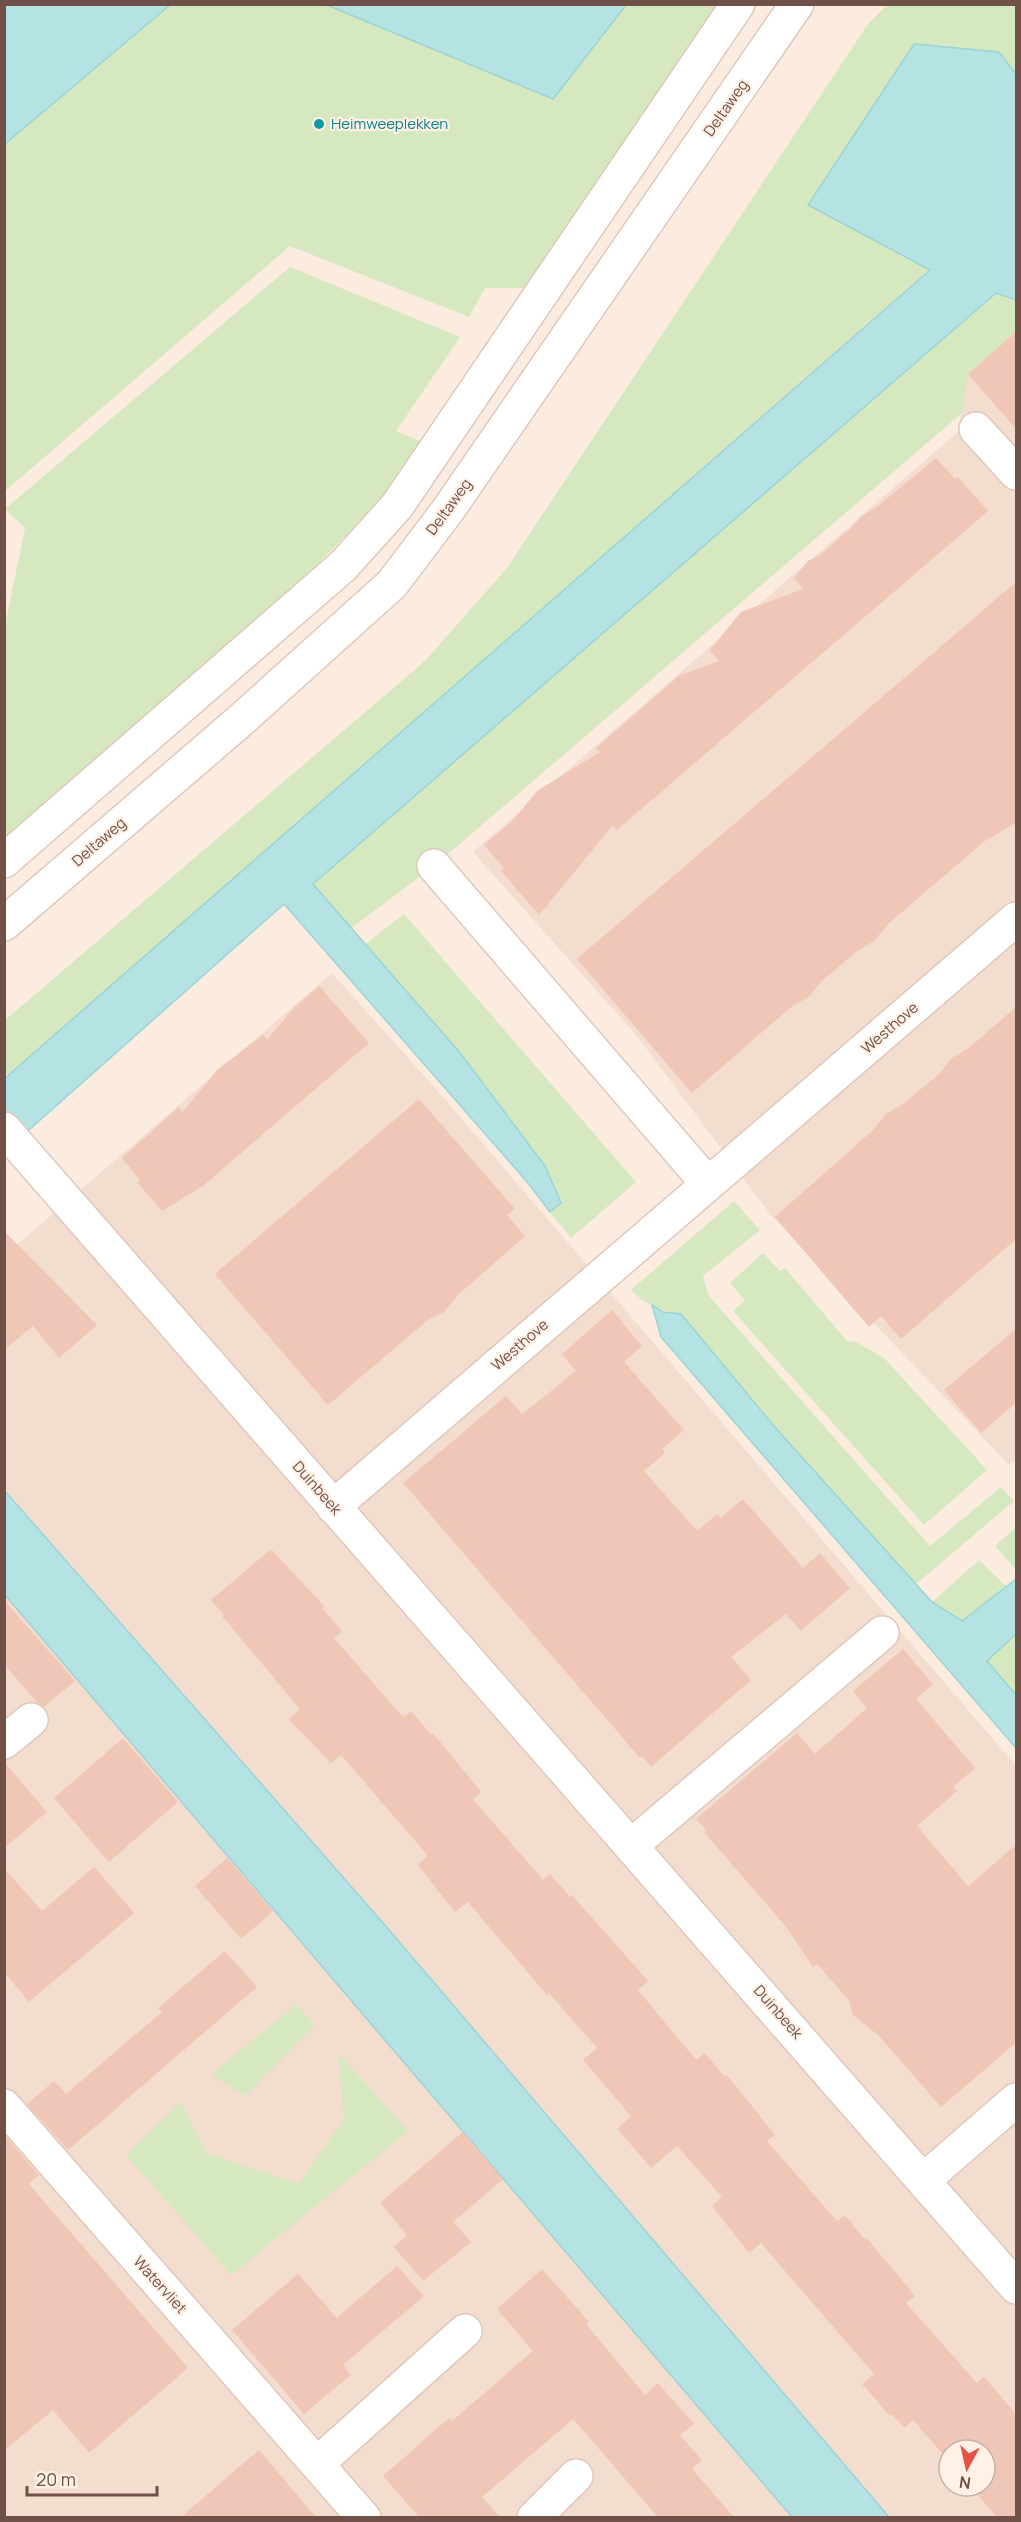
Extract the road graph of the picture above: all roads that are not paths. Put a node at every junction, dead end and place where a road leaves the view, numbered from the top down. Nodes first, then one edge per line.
1 (738, 4) edge
2 (797, 4) edge
3 (976, 429) dead end
4 (1017, 473) edge
5 (4, 861) edge
6 (434, 866) dead end
7 (1017, 919) edge
8 (4, 924) edge
9 (4, 1129) edge
10 (708, 1184) junction
11 (333, 1507) junction
12 (882, 1633) dead end
13 (31, 1720) dead end
14 (4, 1742) edge
15 (632, 1845) junction
16 (1017, 2100) edge
17 (4, 2106) edge
18 (925, 2179) junction
19 (1017, 2287) edge
20 (465, 2331) dead end
21 (318, 2463) junction
22 (576, 2476) dead end
23 (364, 2517) edge
24 (534, 2517) edge

1 - 5 street
2 - 8 street, Deltaweg
3 - 4 street
6 - 10 street
7 - 10 street, Westhove
9 - 11 street, Duinbeek
10 - 11 street, Westhove
11 - 15 street, Duinbeek
12 - 15 street
13 - 14 street
15 - 18 street, Duinbeek
16 - 18 street
17 - 21 street, Watervliet
18 - 19 street, Duinbeek
20 - 21 street
21 - 23 street, Watervliet
22 - 24 street

